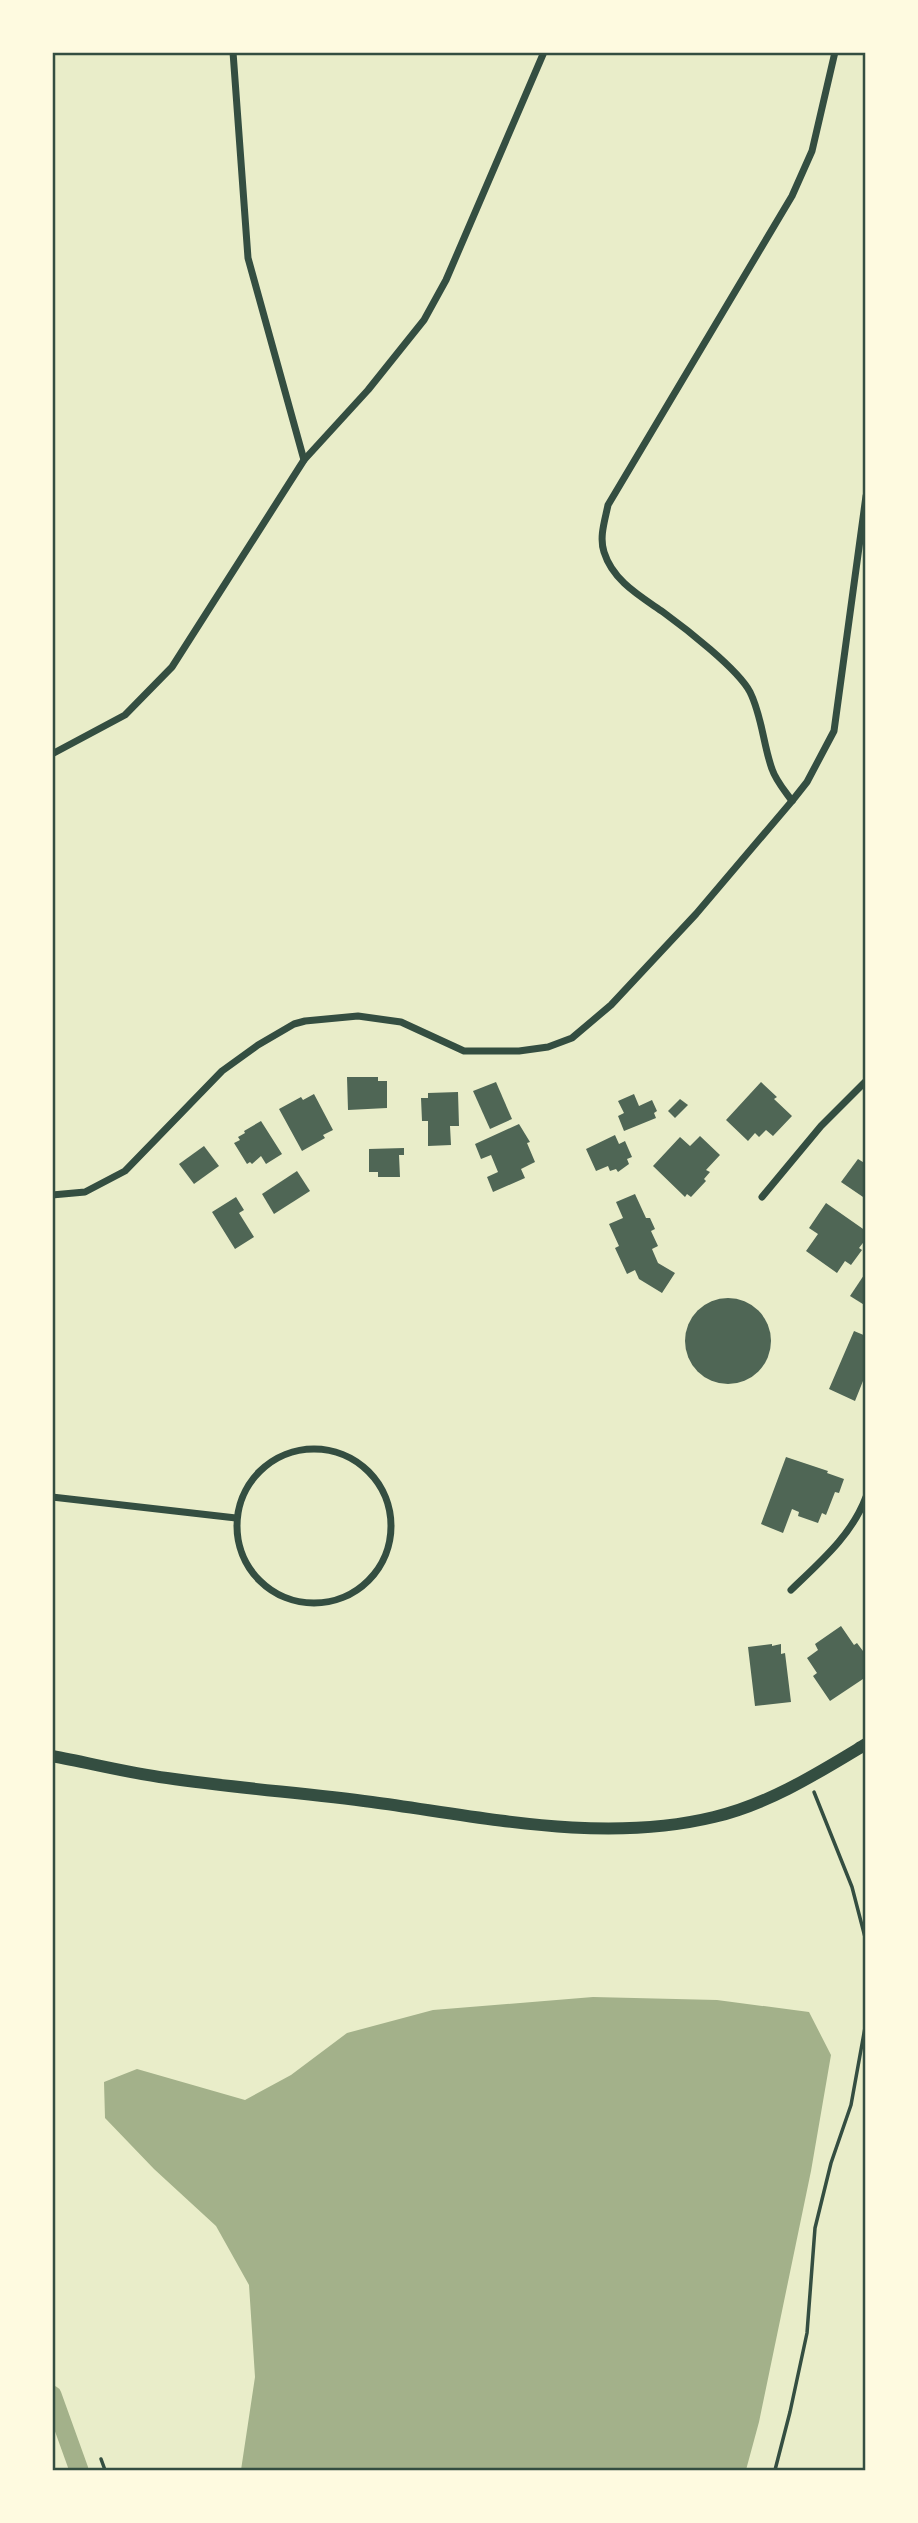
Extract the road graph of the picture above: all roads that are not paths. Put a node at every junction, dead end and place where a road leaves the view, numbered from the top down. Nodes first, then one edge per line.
1 (233, 52) edge
2 (544, 52) edge
3 (835, 52) edge
4 (304, 460) junction
5 (866, 496) edge
6 (52, 754) edge
7 (792, 801) junction
8 (866, 1082) edge
9 (52, 1195) edge
10 (762, 1197) dead end
11 (52, 1497) edge
12 (866, 1497) edge
13 (236, 1518) junction
14 (791, 1590) dead end
15 (866, 1744) edge
16 (52, 1756) edge

1 - 4 street
2 - 4 street
3 - 7 street
4 - 6 street
5 - 7 street
7 - 9 street
8 - 10 street
11 - 13 street
12 - 14 street
13 - 13 street
15 - 16 street

